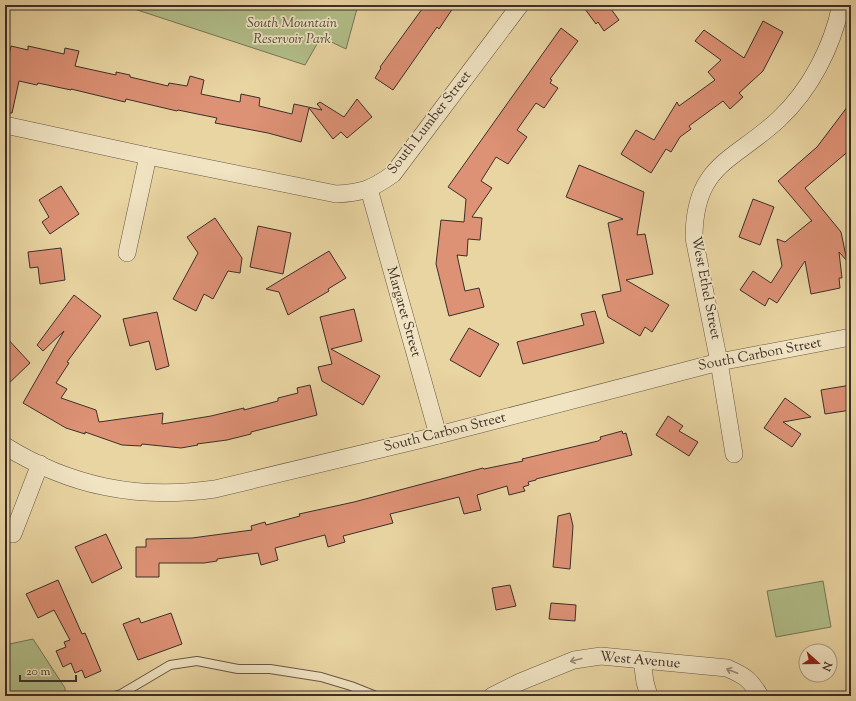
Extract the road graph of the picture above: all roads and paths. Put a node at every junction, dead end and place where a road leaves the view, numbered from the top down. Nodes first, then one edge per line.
1 (520, 5) edge
2 (841, 5) edge
3 (5, 125) edge
4 (148, 156) junction
5 (368, 189) junction
6 (127, 253) dead end
7 (851, 337) edge
8 (719, 362) junction
9 (438, 435) junction
10 (5, 446) edge
11 (734, 454) dead end
12 (40, 464) junction
13 (13, 534) dead end
14 (642, 660) junction
15 (115, 696) edge
16 (376, 696) edge
17 (492, 696) edge
18 (649, 696) edge
19 (760, 696) edge

1 - 5 street, South Lumber Street
2 - 8 street, West Ethel Street
3 - 4 street, South Lumber Street
4 - 5 street, South Lumber Street
4 - 6 street
5 - 9 street, Margaret Street
7 - 8 street, South Carbon Street
8 - 9 street, South Carbon Street
8 - 11 street, West Ethel Street
9 - 12 street, South Carbon Street
10 - 12 street, South Carbon Street
12 - 13 street
14 -> 17 street, West Avenue
14 - 18 street
19 -> 14 street, West Avenue
15 - 16 lane

